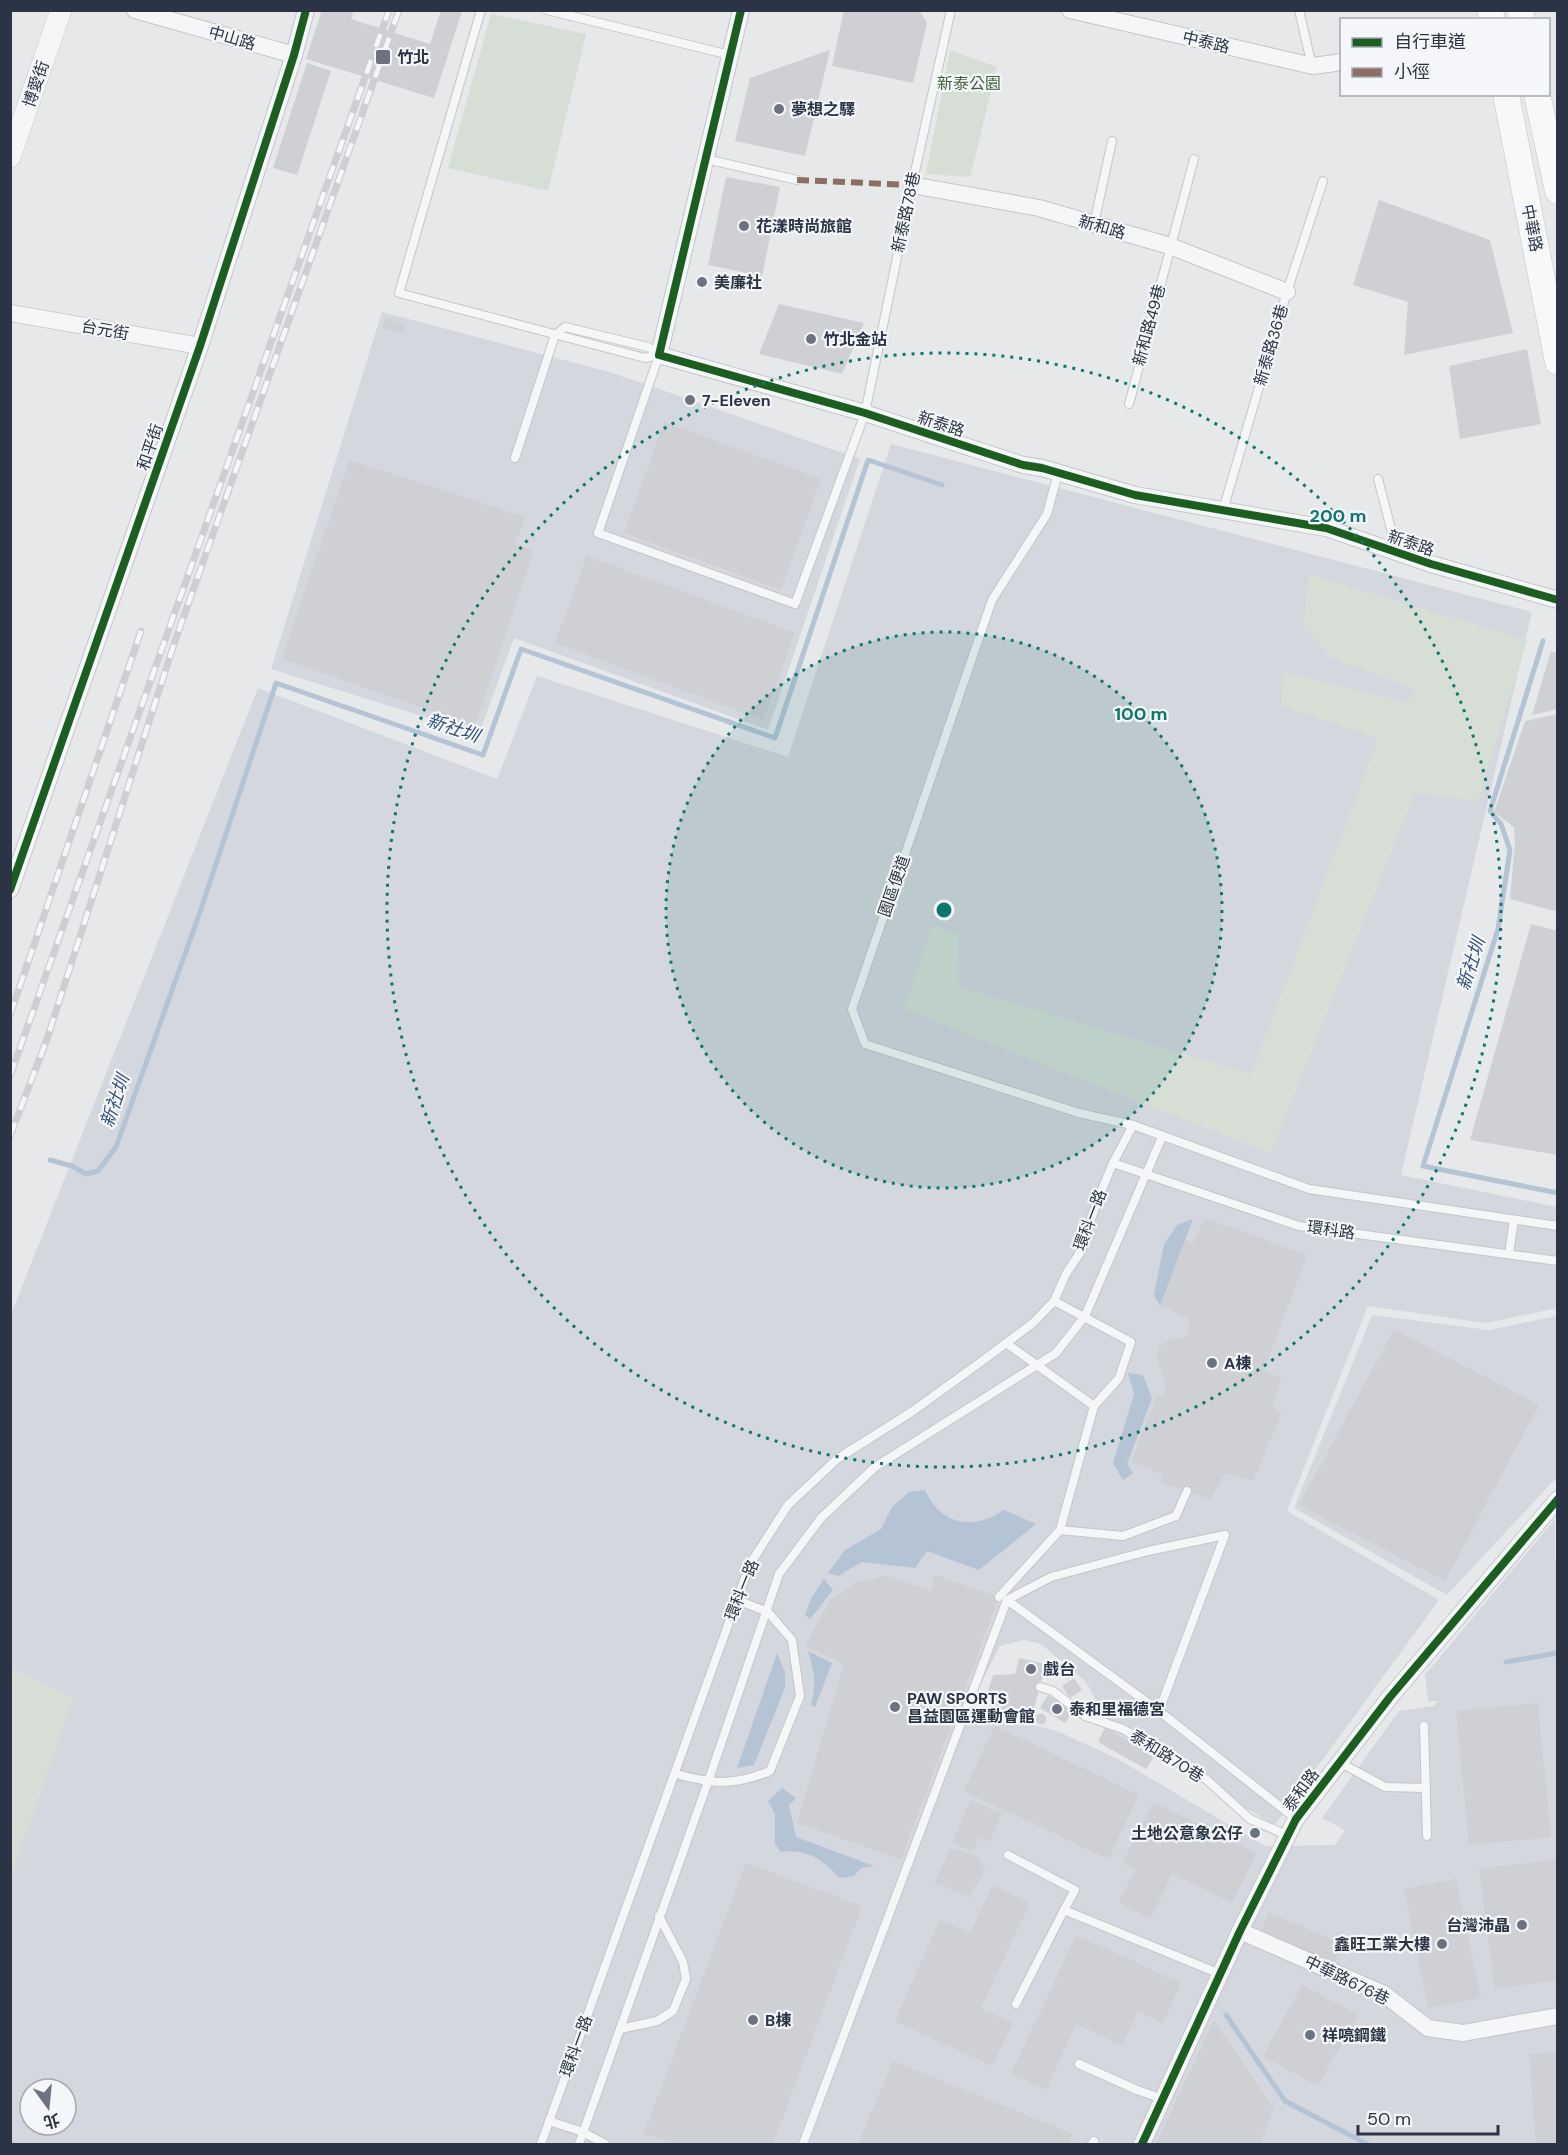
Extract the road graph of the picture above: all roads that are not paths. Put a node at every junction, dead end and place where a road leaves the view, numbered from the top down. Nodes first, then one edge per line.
1 (61, 10) edge
2 (135, 10) edge
3 (306, 10) edge
4 (481, 10) edge
5 (547, 10) edge
6 (741, 10) edge
7 (951, 10) edge
8 (1299, 10) edge
9 (1077, 11) edge
10 (294, 55) junction
11 (730, 55) junction
12 (1340, 62) edge
13 (1312, 66) junction
14 (1506, 96) edge
15 (1537, 96) edge
16 (1112, 141) dead end
17 (10, 157) edge
18 (706, 159) junction
19 (1194, 159) dead end
20 (797, 180) dead end
21 (1323, 181) dead end
22 (912, 185) junction
23 (1557, 191) edge
24 (1094, 224) junction
25 (1170, 246) junction
26 (1287, 292) junction
27 (10, 313) edge
28 (555, 335) junction
29 (200, 346) junction
30 (659, 356) junction
31 (1557, 362) edge
32 (1129, 404) dead end
33 (865, 413) junction
34 (515, 458) dead end
35 (1058, 472) junction
36 (1378, 479) dead end
37 (1223, 510) junction
38 (1397, 552) junction
39 (1557, 600) edge
40 (10, 890) edge
41 (1133, 1125) junction
42 (1162, 1137) junction
43 (1113, 1163) junction
44 (1144, 1174) junction
45 (1514, 1220) junction
46 (1557, 1226) edge
47 (1509, 1254) junction
48 (1557, 1262) edge
49 (1054, 1301) junction
50 (1085, 1316) junction
51 (1006, 1343) junction
52 (1037, 1365) junction
53 (1094, 1406) junction
54 (1187, 1491) dead end
55 (1557, 1499) edge
56 (1060, 1530) junction
57 (1003, 1598) junction
58 (737, 1600) junction
59 (768, 1612) junction
60 (1040, 1687) dead end
61 (1159, 1711) junction
62 (1424, 1726) dead end
63 (1339, 1761) junction
64 (676, 1774) junction
65 (708, 1782) junction
66 (1426, 1788) junction
67 (1296, 1819) junction
68 (1287, 1835) junction
69 (1427, 1836) dead end
70 (1008, 1855) dead end
71 (1064, 1910) junction
72 (659, 1916) junction
73 (1240, 1931) junction
74 (1220, 1974) junction
75 (1016, 2004) dead end
76 (1557, 2016) edge
77 (620, 2029) junction
78 (1079, 2064) dead end
79 (1163, 2099) junction
80 (549, 2121) junction
81 (583, 2132) junction
82 (541, 2145) edge
83 (579, 2145) edge
84 (605, 2145) edge
85 (803, 2145) edge
86 (1142, 2145) edge

1 - 17 street, 博愛街
2 - 10 street, 中山路
3 - 10 street, 和平街
4 - 28 lane, 新泰路
5 - 11 lane
6 - 11 street
7 - 22 lane, 新泰路78巷
8 - 13 lane
9 - 13 street, 中泰路
10 - 29 street, 和平街
11 - 18 street
12 - 13 street, 中泰路
14 - 31 main road, 中華路
15 - 23 main road, 中華路
16 - 24 lane
18 - 20 lane
18 - 30 street
19 - 25 lane, 新和路49巷
21 - 26 lane, 新泰路36巷
22 - 24 street, 新和路
22 - 33 lane, 新泰路78巷
24 - 25 street, 新和路
25 - 26 street, 新和路
25 - 32 lane, 新和路49巷
26 - 37 lane, 新泰路36巷
27 - 29 street, 台元街
28 - 30 lane, 新泰路
28 - 34 lane
29 - 40 street, 和平街
30 - 33 street, 新泰路
30 - 33 lane, 新泰路78巷
33 - 35 street, 新泰路
35 - 37 street, 新泰路
35 - 41 lane, 園區便道
36 - 38 lane
37 - 38 street, 新泰路
38 - 39 street, 新泰路
41 - 42 lane
41 - 43 lane, 環科一路
42 - 44 lane, 環科一路
42 - 45 lane
43 - 44 lane, 環科路
43 - 49 lane, 環科一路
44 - 47 lane, 環科路
44 - 50 lane, 環科一路
45 - 46 lane
45 - 47 lane
47 - 48 lane, 環科路
49 - 50 lane
49 - 51 lane, 環科一路
50 - 52 lane, 環科一路
50 - 53 lane
51 - 52 lane
51 - 58 lane, 環科一路
52 - 53 lane
52 - 59 lane, 環科一路
53 - 56 lane
54 - 56 lane
55 - 63 street, 泰和路
56 - 57 lane
57 - 61 lane
57 - 61 lane
57 - 85 lane
58 - 59 lane
58 - 64 lane, 環科一路
59 - 65 lane, 環科一路
59 - 65 lane
60 - 68 lane, 泰和路70巷
61 - 67 lane
62 - 66 lane
63 - 66 lane
63 - 67 street, 泰和路
64 - 65 lane
64 - 80 lane, 環科一路
65 - 72 lane, 環科一路
66 - 69 lane
67 - 68 street, 泰和路
68 - 73 street, 泰和路
70 - 71 lane
71 - 74 lane
71 - 75 lane
72 - 77 lane, 環科一路
72 - 77 lane
73 - 74 street, 泰和路
73 - 76 street, 中華路676巷
74 - 79 street, 泰和路
77 - 81 lane, 環科一路
78 - 79 lane
79 - 86 street, 泰和路
80 - 81 lane
80 - 82 lane, 環科一路
81 - 83 lane, 環科一路
81 - 84 lane

